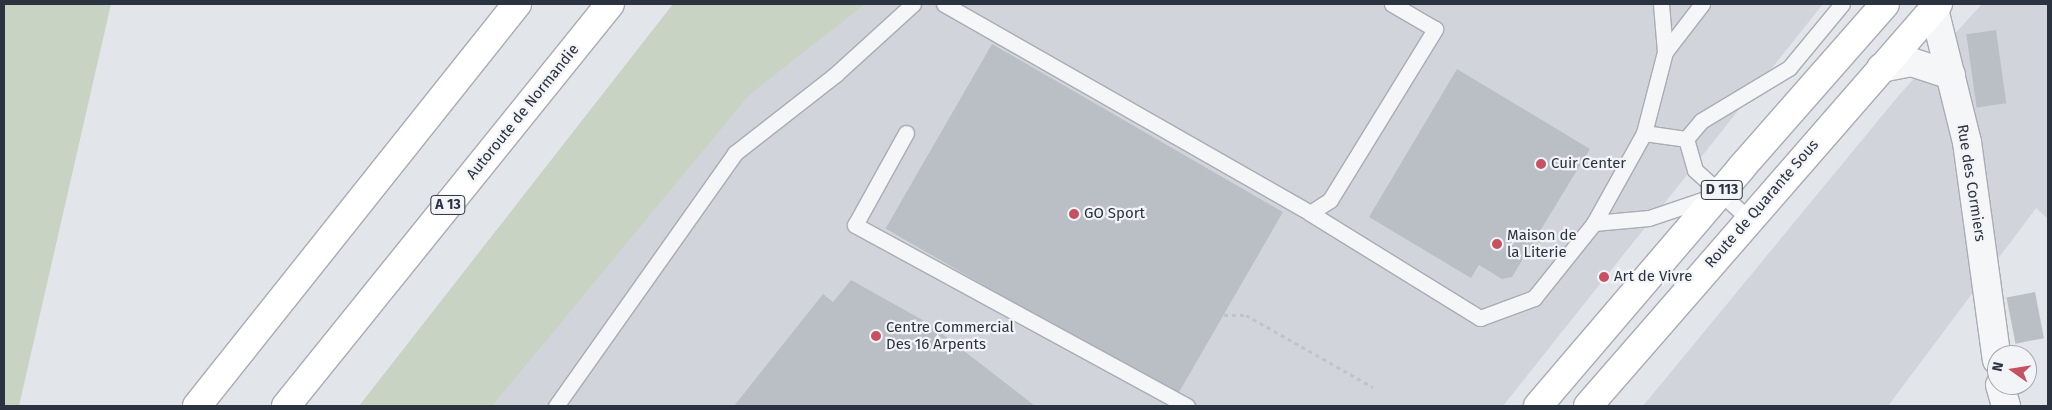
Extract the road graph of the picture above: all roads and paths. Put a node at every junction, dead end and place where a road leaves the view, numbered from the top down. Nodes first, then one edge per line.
1 (517, 4) edge
2 (610, 4) edge
3 (913, 4) edge
4 (944, 4) edge
5 (1392, 4) edge
6 (1661, 4) edge
7 (1702, 4) edge
8 (1842, 4) edge
9 (1936, 5) edge
10 (1882, 7) edge
11 (1665, 52) junction
12 (1881, 68) junction
13 (1951, 75) junction
14 (906, 133) dead end
15 (1644, 133) junction
16 (1686, 139) junction
17 (1720, 194) junction
18 (1310, 213) junction
19 (1750, 219) junction
20 (1594, 223) junction
21 (1224, 315) dead end
22 (1995, 345) edge
23 (1372, 387) dead end
24 (197, 406) edge
25 (286, 406) edge
26 (556, 406) edge
27 (1187, 406) edge
28 (1538, 406) edge
29 (1588, 406) edge

1 - 24 main road
2 - 25 main road, Autoroute de Normandie / A 13
3 - 26 lane
4 - 18 lane
5 - 18 lane
6 - 11 lane
7 - 11 lane
8 - 16 lane
9 - 12 main road, Route de Quarante Sous / D 113
9 - 13 street, Rue des Cormiers
10 - 17 main road, D 113
11 - 15 lane
12 - 13 street
12 - 19 main road, Route de Quarante Sous / D 113
13 - 22 street, Rue des Cormiers
14 - 27 lane
15 - 16 lane
15 - 20 lane
16 - 17 lane
17 - 19 lane
17 - 20 lane
17 - 28 main road, D 113
18 - 20 lane
19 - 29 main road, Route de Quarante Sous / D 113
21 - 23 path

